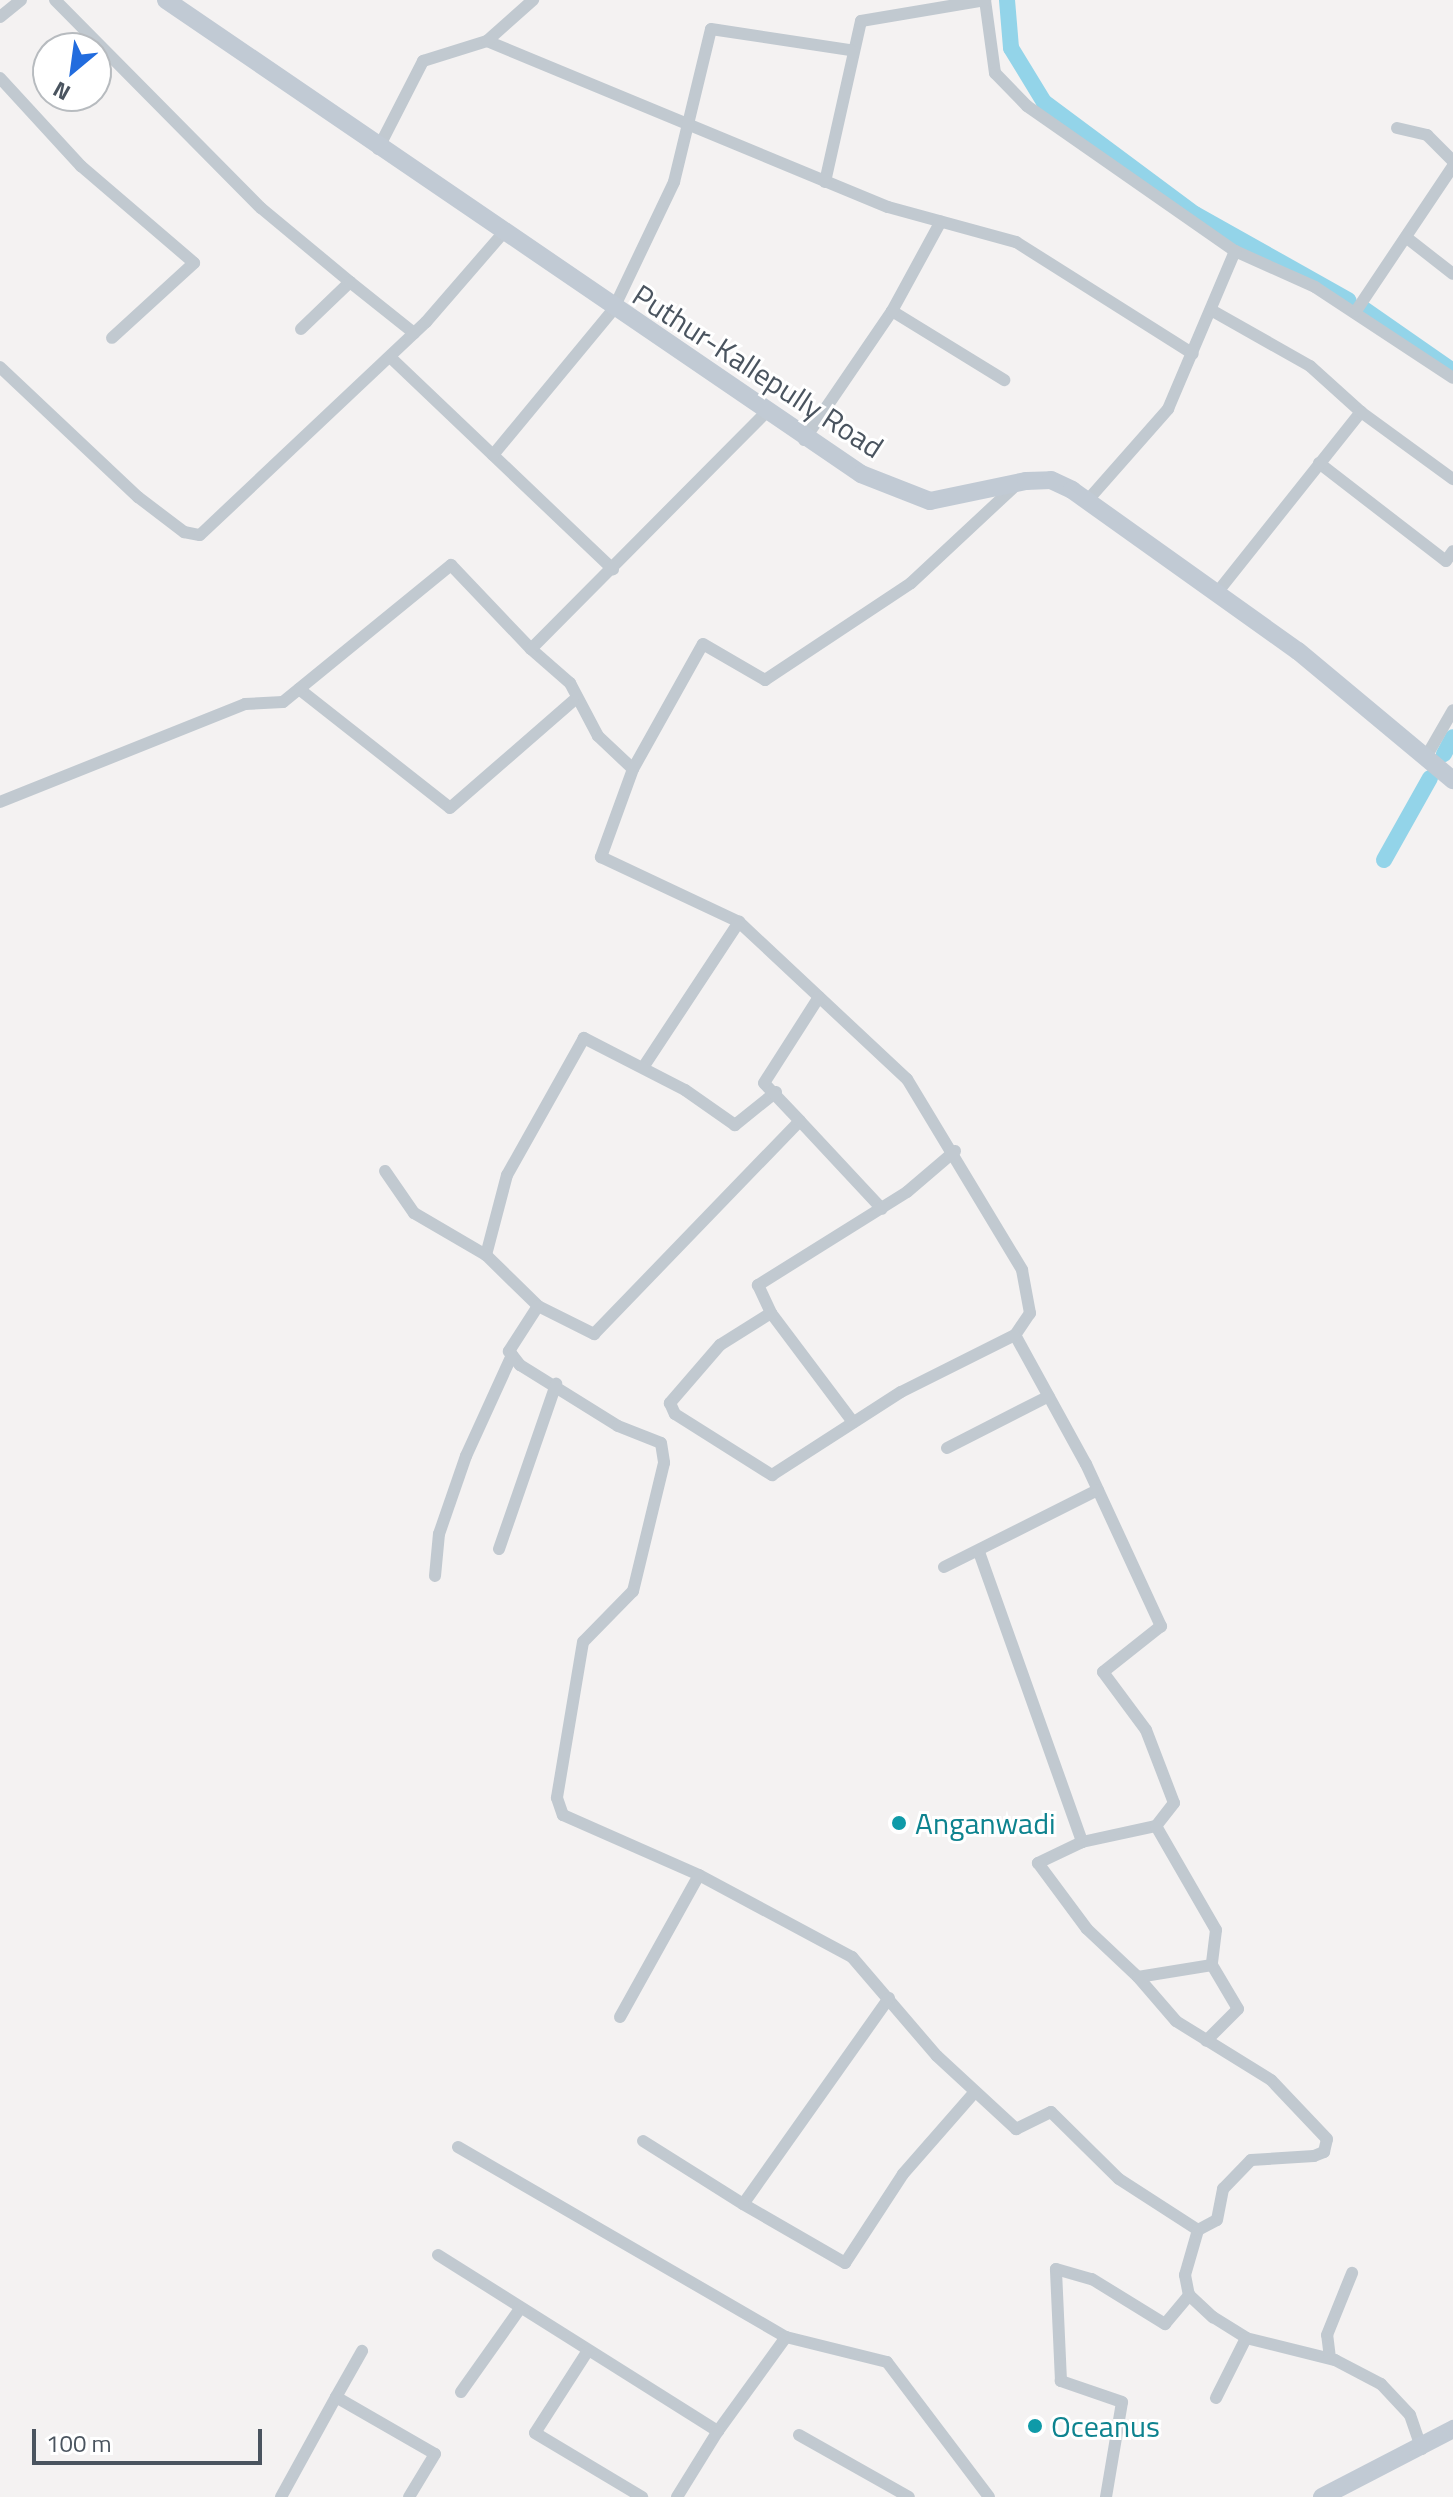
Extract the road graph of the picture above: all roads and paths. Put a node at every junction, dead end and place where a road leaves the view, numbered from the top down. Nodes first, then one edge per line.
1 (21, 0) edge
2 (55, 0) edge
3 (166, 0) edge
4 (533, 0) edge
5 (985, 0) edge
6 (0, 17) edge
7 (487, 41) junction
8 (850, 50) junction
9 (0, 78) edge
10 (693, 125) junction
11 (1397, 128) dead end
12 (378, 149) junction
13 (1453, 164) edge
14 (825, 182) junction
15 (941, 221) junction
16 (503, 233) junction
17 (1407, 238) junction
18 (1235, 251) junction
19 (1453, 274) edge
20 (350, 282) junction
21 (613, 310) junction
22 (1211, 310) junction
23 (892, 311) junction
24 (1356, 311) junction
25 (301, 329) dead end
26 (414, 333) junction
27 (112, 338) dead end
28 (1193, 354) junction
29 (390, 357) junction
30 (0, 367) edge
31 (1453, 378) edge
32 (1004, 380) dead end
33 (1361, 412) junction
34 (765, 413) junction
35 (804, 440) junction
36 (493, 455) junction
37 (1319, 463) junction
38 (1453, 479) edge
39 (1017, 483) junction
40 (1087, 501) junction
41 (1453, 551) edge
42 (613, 569) junction
43 (1216, 594) junction
44 (531, 649) junction
45 (299, 689) junction
46 (573, 701) junction
47 (1453, 710) edge
48 (1426, 757) junction
49 (633, 769) junction
50 (1453, 780) edge
51 (0, 802) edge
52 (739, 922) junction
53 (819, 997) junction
54 (644, 1066) junction
55 (775, 1093) junction
56 (800, 1121) junction
57 (955, 1151) junction
58 (385, 1171) dead end
59 (882, 1209) junction
60 (486, 1255) junction
61 (538, 1306) junction
62 (771, 1313) junction
63 (1015, 1335) junction
64 (512, 1355) junction
65 (556, 1384) junction
66 (1049, 1396) junction
67 (852, 1421) junction
68 (947, 1448) dead end
69 (1098, 1490) junction
70 (499, 1549) dead end
71 (979, 1552) junction
72 (944, 1567) dead end
73 (435, 1576) dead end
74 (1156, 1826) junction
75 (1082, 1842) junction
76 (699, 1875) junction
77 (1212, 1965) junction
78 (1138, 1977) junction
79 (889, 1998) junction
80 (620, 2017) dead end
81 (1206, 2041) junction
82 (974, 2093) junction
83 (643, 2141) dead end
84 (458, 2147) dead end
85 (743, 2204) junction
86 (1198, 2230) junction
87 (438, 2255) dead end
88 (1352, 2273) dead end
89 (1189, 2295) junction
90 (519, 2310) junction
91 (786, 2337) junction
92 (1246, 2338) junction
93 (362, 2351) dead end
94 (587, 2352) junction
95 (1330, 2358) junction
96 (461, 2392) dead end
97 (336, 2397) junction
98 (1216, 2398) dead end
99 (1453, 2429) edge
100 (718, 2431) junction
101 (799, 2435) dead end
102 (1421, 2447) junction
103 (281, 2497) edge
104 (409, 2497) edge
105 (642, 2497) edge
106 (677, 2497) edge
107 (909, 2497) edge
108 (989, 2497) edge
109 (1106, 2497) edge
110 (1322, 2497) edge

1 - 6 street
2 - 20 street
3 - 12 main road, Puthur-Kallepully Road
4 - 7 street
5 - 8 street
5 - 18 street
7 - 10 street
7 - 12 street
8 - 10 street
8 - 14 street
9 - 27 street
10 - 14 street
10 - 21 street
11 - 13 street
12 - 16 main road, Puthur-Kallepully Road
13 - 17 street
14 - 15 street
15 - 23 street
15 - 28 street
16 - 21 main road, Puthur-Kallepully Road
16 - 26 street
17 - 19 street
17 - 24 street
18 - 22 street
18 - 24 street
20 - 25 street
20 - 26 street
21 - 34 main road, Puthur-Kallepully Road
21 - 36 street
22 - 28 street
22 - 33 street
23 - 32 street
23 - 35 street
24 - 31 street
26 - 29 street
28 - 40 street
29 - 30 street
29 - 36 street
33 - 37 street
33 - 38 street
34 - 35 main road, Puthur-Kallepully Road
34 - 42 street
35 - 39 main road, Puthur-Kallepully Road
36 - 42 street
37 - 41 street
37 - 43 street
39 - 40 main road, Puthur-Kallepully Road
39 - 49 street
40 - 43 main road, Puthur-Kallepully Road
42 - 44 street
43 - 48 main road, Puthur-Kallepully Road
44 - 45 street
44 - 46 street
45 - 46 street
45 - 51 street
46 - 49 street
47 - 48 street
48 - 50 main road, Puthur-Kallepully Road
49 - 52 street
52 - 53 street
52 - 54 street
53 - 55 street
53 - 57 street
54 - 55 street
54 - 60 street
55 - 56 street
56 - 59 street
56 - 61 street
57 - 59 street
57 - 63 street
58 - 60 street
59 - 62 street
60 - 61 street
61 - 64 street
62 - 67 street
62 - 67 street
63 - 66 street
63 - 67 street
64 - 65 street
64 - 73 street
65 - 70 street
65 - 76 street
66 - 68 street
66 - 69 street
69 - 71 street
69 - 74 street
71 - 72 street
71 - 75 street
74 - 75 street
74 - 77 street
75 - 78 street
76 - 79 street
76 - 80 street
77 - 78 street
77 - 81 street
78 - 81 street
79 - 82 street
79 - 85 street
81 - 86 street
82 - 85 street
82 - 86 street
83 - 85 street
84 - 91 street
86 - 89 street
87 - 90 street
88 - 95 street
89 - 92 street
89 - 109 street
90 - 94 street
90 - 96 street
91 - 100 street
91 - 108 street
92 - 95 street
92 - 98 street
93 - 97 street
94 - 100 street
94 - 105 street
95 - 102 street
97 - 103 street
97 - 104 street
99 - 102 main road
100 - 106 street
101 - 107 street
102 - 110 main road

